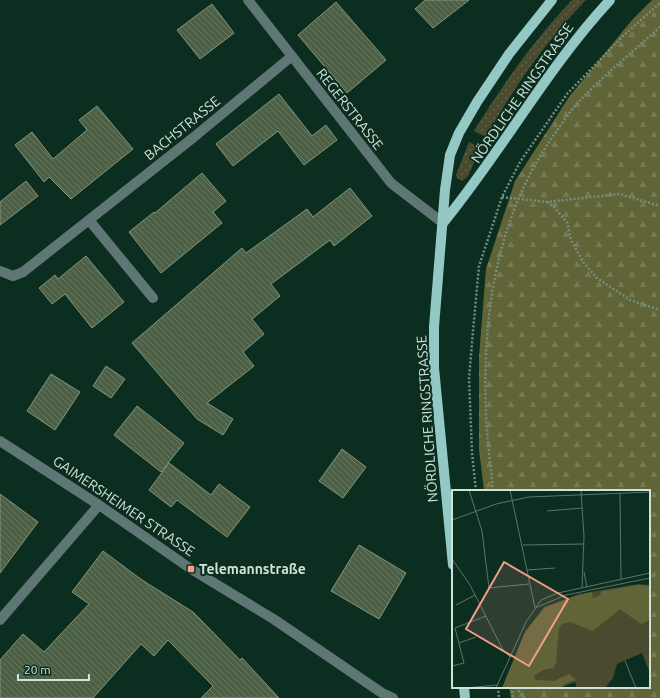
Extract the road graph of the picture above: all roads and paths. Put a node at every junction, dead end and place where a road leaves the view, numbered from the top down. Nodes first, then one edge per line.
1 (248, 0) edge
2 (552, 0) edge
3 (610, 0) edge
4 (660, 3) edge
5 (660, 27) edge
6 (292, 56) junction
7 (502, 197) junction
8 (517, 199) junction
9 (547, 202) junction
10 (660, 206) edge
11 (89, 220) junction
12 (443, 223) junction
13 (0, 271) edge
14 (152, 298) dead end
15 (660, 310) edge
16 (0, 441) edge
17 (476, 490) edge
18 (493, 490) edge
19 (99, 505) junction
20 (452, 555) edge
21 (0, 620) edge
22 (464, 688) edge
23 (498, 688) edge
24 (512, 688) edge
25 (517, 688) edge
26 (393, 698) edge
27 (465, 698) edge
28 (499, 698) edge
29 (513, 698) edge
30 (524, 698) edge

1 - 6 street, REGERSTRASSE
2 - 12 main road, NÖRDLICHE RINGSTRASSE
3 - 12 main road, NÖRDLICHE RINGSTRASSE
4 - 7 path
5 - 8 path
6 - 11 street, BACHSTRASSE
6 - 12 street, REGERSTRASSE
7 - 8 path
7 - 17 path
8 - 9 path
8 - 18 path
9 - 10 path
9 - 15 path
11 - 13 street, BACHSTRASSE
11 - 14 street
12 - 20 main road, NÖRDLICHE RINGSTRASSE
16 - 19 street, GAIMERSHEIMER STRASSE
19 - 21 street
19 - 26 street, GAIMERSHEIMER STRASSE
22 - 27 main road
23 - 28 path
24 - 29 path
25 - 30 path

